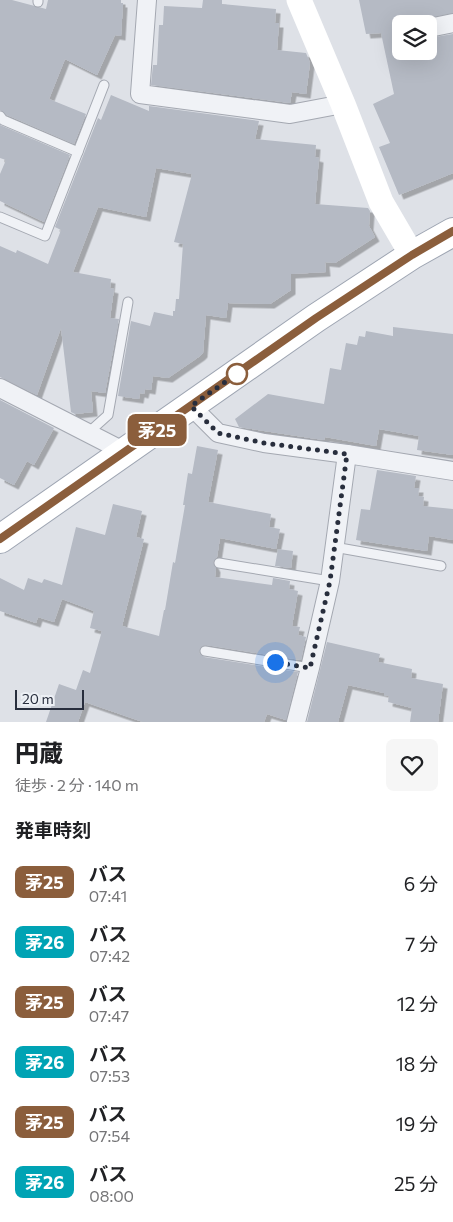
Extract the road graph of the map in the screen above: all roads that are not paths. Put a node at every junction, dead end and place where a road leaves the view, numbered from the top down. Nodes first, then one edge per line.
1 (147, 0) edge
2 (299, 0) edge
3 (453, 23) edge
4 (437, 26) edge
5 (104, 86) dead end
6 (343, 104) junction
7 (0, 116) edge
8 (78, 152) junction
9 (0, 217) edge
10 (453, 232) edge
11 (412, 255) junction
12 (128, 302) dead end
13 (0, 388) edge
14 (191, 406) junction
15 (88, 433) junction
16 (126, 452) junction
17 (347, 454) junction
18 (453, 471) edge
19 (0, 539) edge
20 (334, 547) junction
21 (218, 562) dead end
22 (441, 566) dead end
23 (330, 581) junction
24 (205, 651) dead end
25 (310, 668) junction
26 (296, 722) edge

1 - 6 street
2 - 6 street
3 - 4 street
5 - 8 lane
6 - 11 street
7 - 8 lane
8 - 9 lane
10 - 11 main road
11 - 14 main road
12 - 15 lane
13 - 15 street
14 - 16 main road
14 - 17 street
15 - 16 street
16 - 19 main road
17 - 18 street
17 - 20 street
20 - 22 lane
20 - 23 street
21 - 23 lane
23 - 25 street
24 - 25 lane
25 - 26 street

